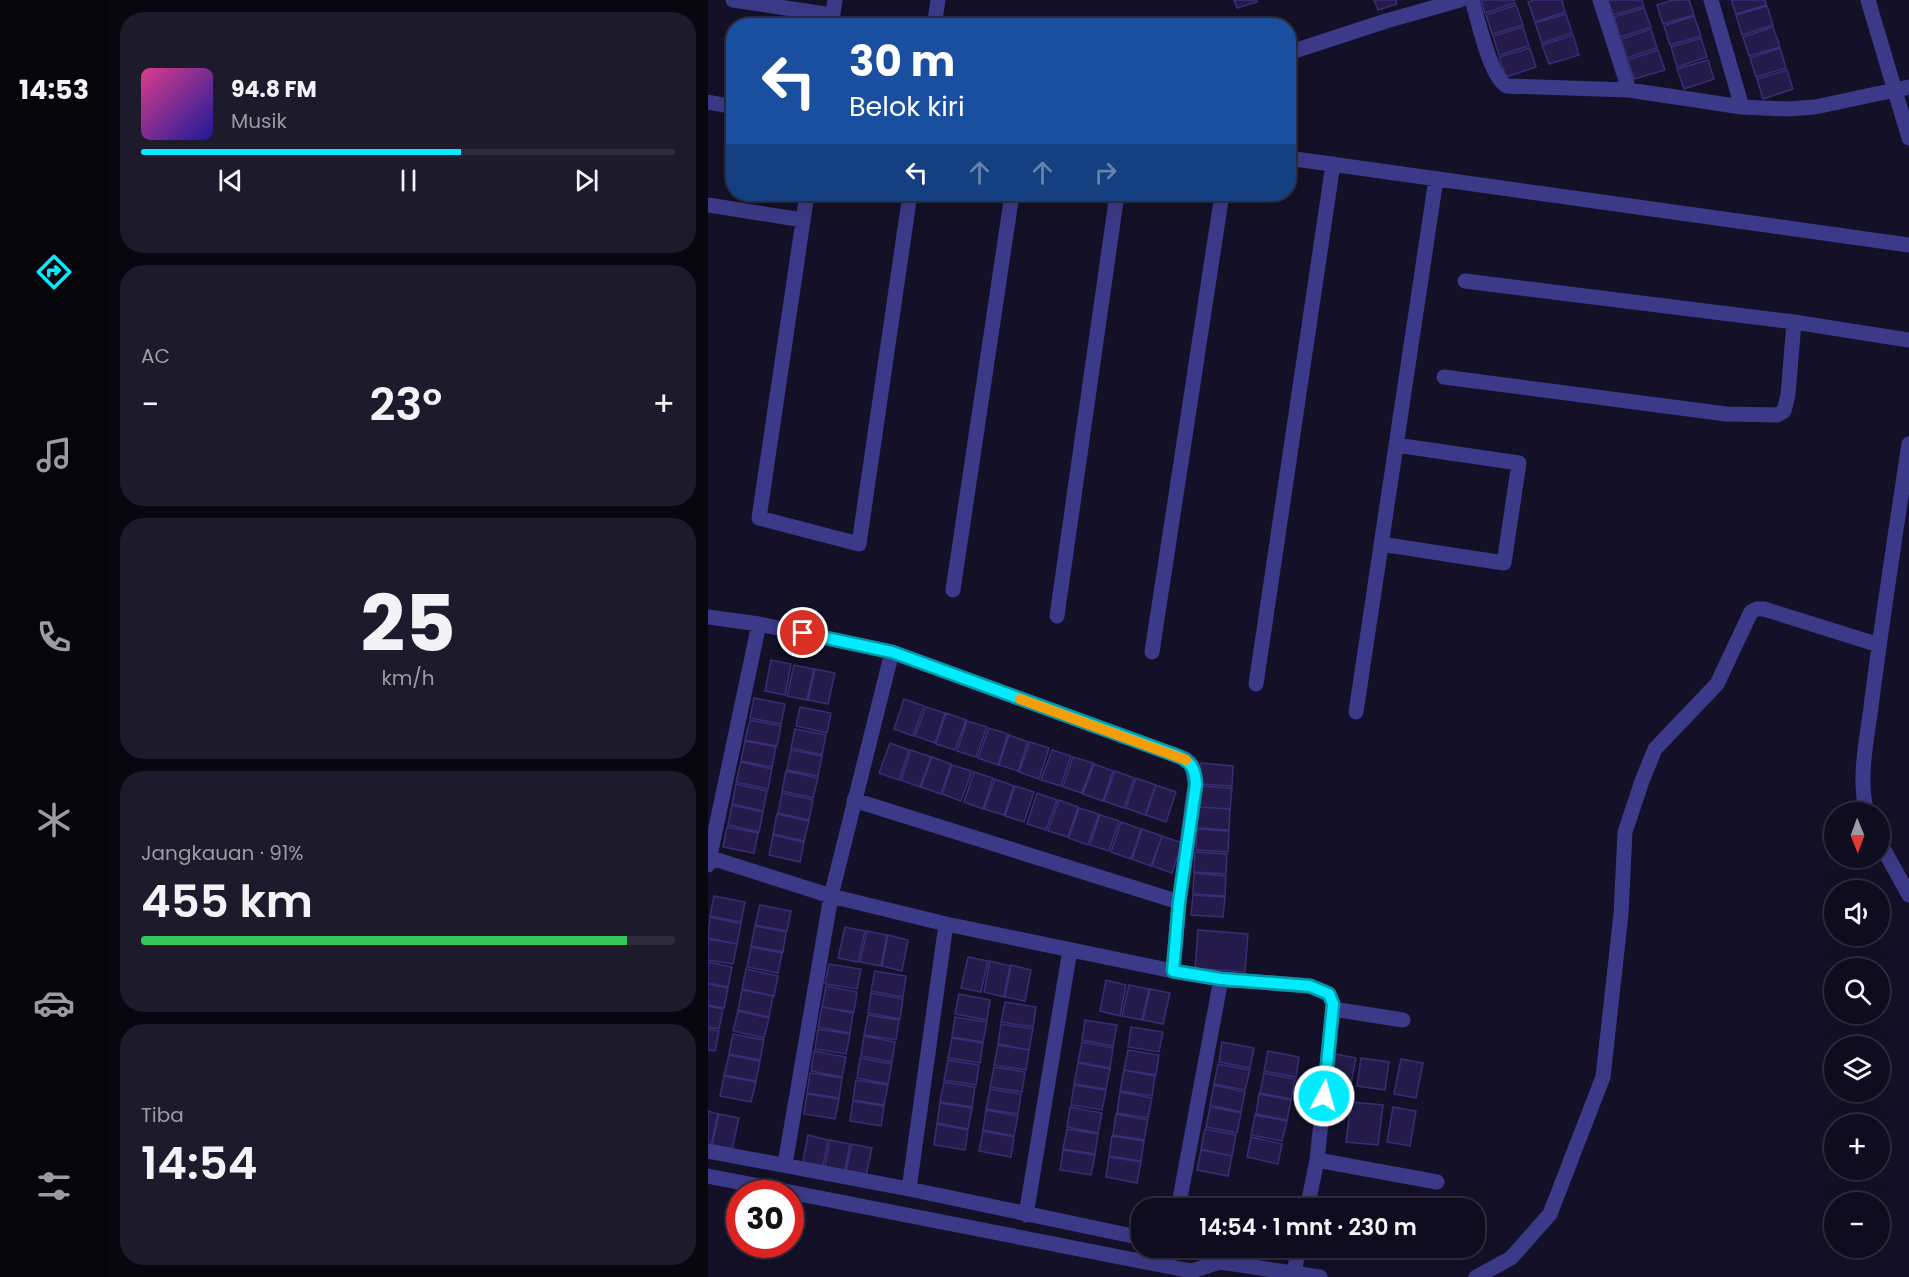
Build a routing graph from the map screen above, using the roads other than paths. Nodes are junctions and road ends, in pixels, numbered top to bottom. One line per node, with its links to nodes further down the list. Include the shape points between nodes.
1 (733, 0): 8 (street)
2 (938, 0): 9 (street)
3 (1460, 0): 10 (street)
4 (1472, 0): 12 (street, via 1493,66 1504,85)
5 (1600, 0): 12 (street)
6 (1711, 0): 15 (street)
7 (1868, 0): 11 (street)
8 (833, 14)
9 (935, 18)
10 (1296, 50)
11 (1902, 89): 15 (street, via 1815,107); 16 (street)
12 (1629, 90): 15 (street)
13 (708, 102): 14 (street)
14 (726, 105)
15 (1742, 107)
16 (1909, 138)
17 (1296, 159): 18 (street)
18 (1333, 164): 19 (street); 42 (street)
19 (1436, 179): 27 (street); 33 (street)
20 (806, 201): 26 (street)
21 (909, 201): 26 (street, via 859,544 759,518)
22 (1011, 201): 35 (street)
23 (1116, 201): 36 (street)
24 (1221, 201): 41 (street)
25 (708, 205): 26 (street)
26 (803, 219)
27 (1909, 246)
28 (1465, 281): 29 (street)
29 (1794, 322): 30 (street); 31 (street, via 1788,395 1784,411 1777,415 1726,414)
30 (1909, 340)
31 (1444, 377)
32 (1909, 444): 39 (street)
33 (1396, 445): 34 (street); 34 (street, via 1519,463 1504,563)
34 (1381, 544): 43 (street)
35 (953, 590)
36 (1057, 616)
37 (708, 617): 38 (street)
38 (759, 624): 40 (street); 46 (street)
39 (1879, 645): 45 (street, via 1863,776); 74 (street, via 1757,609 1751,612 1717,684 1655,748 1625,832 1621,914 1603,1077 1550,1214 1510,1258)
40 (892, 652): 44 (street); 50 (street, via 1186,759 1192,765 1196,784)
41 (1152, 652)
42 (1256, 684)
43 (1356, 712)
44 (854, 800): 49 (street); 50 (street)
45 (1864, 802)
46 (709, 860): 49 (street)
47 (1890, 861): 48 (street)
48 (1909, 895)
49 (831, 896): 51 (street); 59 (street)
50 (1179, 902): 53 (street)
51 (946, 924): 52 (street); 62 (street)
52 (1070, 950): 53 (street); 65 (street)
53 (1173, 971): 54 (street)
54 (1221, 979): 55 (street, via 1310,986 1329,994); 63 (street)
55 (1333, 1009): 56 (street); 58 (street)
56 (1403, 1020)
57 (708, 1151): 59 (street)
58 (1317, 1160): 61 (street); 64 (street)
59 (784, 1164): 62 (street)
60 (708, 1176): 72 (street)
61 (1437, 1182)
62 (909, 1189): 65 (street)
63 (1180, 1198)
64 (1309, 1198)
65 (1026, 1215): 66 (street)
66 (1131, 1236)
67 (1193, 1258): 72 (street)
68 (1212, 1258): 70 (street)
69 (1297, 1258): 71 (street)
70 (1220, 1262): 71 (street); 72 (street)
71 (1294, 1272): 73 (street)
72 (1192, 1274)
73 (1320, 1277)
74 (1476, 1277)

